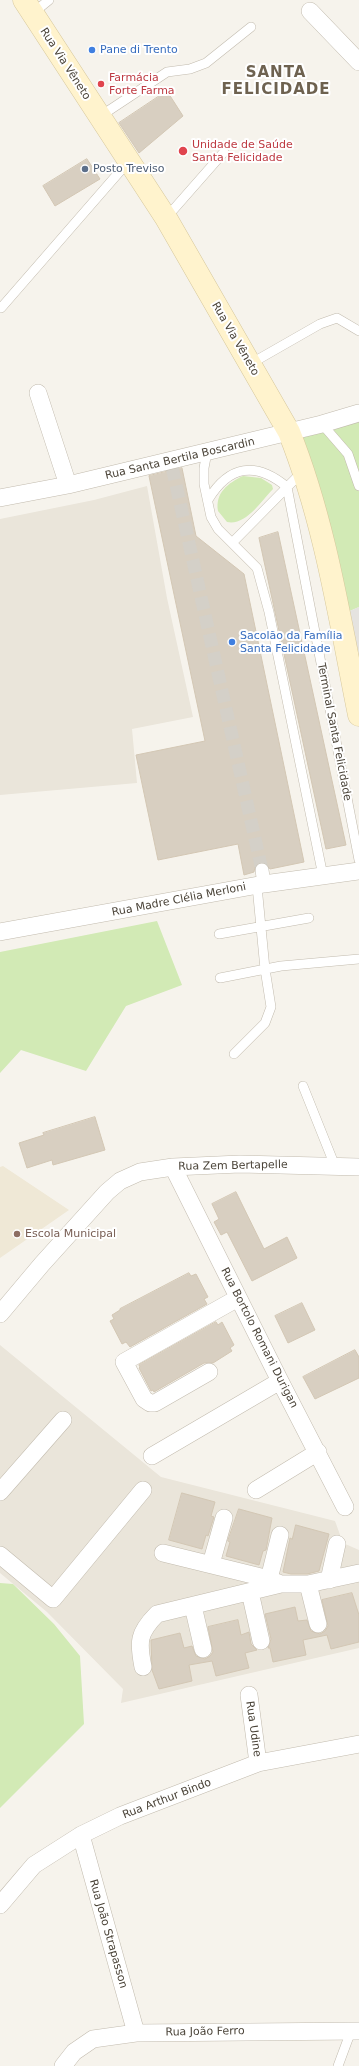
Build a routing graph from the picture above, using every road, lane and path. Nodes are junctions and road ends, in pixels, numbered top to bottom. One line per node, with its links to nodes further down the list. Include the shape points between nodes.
1 (35, 4): 5 (main road, Rua Via Vêneto)
2 (310, 11): 4 (street)
3 (250, 26): 5 (lane, via 206,63 190,69 166,72)
4 (359, 62)
5 (99, 117): 7 (main road, Rua Via Vêneto)
6 (224, 152): 8 (lane)
7 (128, 162): 8 (main road, Rua Via Vêneto); 9 (lane)
8 (166, 218): 11 (main road, Rua Via Vêneto)
9 (1, 308)
10 (359, 330): 11 (lane, via 337,318 320,324)
11 (250, 364): 15 (main road, Rua Via Vêneto)
12 (38, 393): 18 (street)
13 (359, 413): 14 (street, Rua Santa Bertila Boscardin)
14 (322, 424): 15 (street, Rua Santa Bertila Boscardin); 20 (lane, via 348,454)
15 (289, 432): 16 (street, Rua Santa Bertila Boscardin); 17 (main road, Rua Via Vêneto)
16 (207, 452): 18 (street, Rua Santa Bertila Boscardin, via 172,464); 22 (lane, via 204,484)
17 (304, 470): 19 (lane); 24 (main road, Rua Via Vêneto)
18 (68, 485): 21 (street, Rua Santa Bertila Boscardin)
19 (287, 486): 22 (lane, via 261,470 247,470 234,473 222,481); 23 (lane); 25 (lane, Terminal Santa Felicidade)
20 (359, 486)
21 (0, 498)
22 (208, 500): 23 (lane, via 215,524)
23 (232, 543): 27 (lane, via 257,568 269,612)
24 (359, 715)
25 (359, 860)
26 (359, 871): 27 (street, Rua Madre Clélia Merloni)
27 (323, 876): 28 (street, Rua Madre Clélia Merloni)
28 (261, 880): 30 (lane); 31 (street, Rua Madre Clélia Merloni)
29 (310, 918): 30 (lane)
30 (261, 926): 32 (lane); 34 (lane)
31 (0, 932)
32 (219, 934)
33 (359, 959): 34 (lane)
34 (265, 969): 35 (lane); 36 (lane, via 271,1007 265,1023)
35 (220, 978)
36 (234, 1054)
37 (303, 1086): 38 (lane)
38 (336, 1166): 39 (street, Rua Zem Bertapelle, via 240,1164); 40 (street, Rua Zem Bertapelle)
39 (173, 1167): 41 (street, Rua Bortolo Romani Durigan); 42 (street, Rua Zem Bertapelle, via 140,1172 120,1180 58,1246)
40 (359, 1167)
41 (238, 1298): 43 (street, via 124,1362 144,1399 150,1403 155,1403); 44 (street, Rua Bortolo Romani Durigan)
42 (0, 1314)
43 (209, 1372)
44 (280, 1381): 46 (street, Rua Bortolo Romani Durigan); 47 (street)
45 (63, 1420): 50 (street)
46 (318, 1452): 49 (street); 51 (street, Rua Bortolo Romani Durigan)
47 (152, 1456)
48 (143, 1490): 56 (street, via 53,1599)
49 (256, 1490)
50 (0, 1492)
51 (346, 1507)
52 (224, 1518): 57 (street)
53 (280, 1535): 60 (street)
54 (337, 1544): 59 (street)
55 (163, 1553): 57 (street)
56 (0, 1555)
57 (211, 1564): 60 (street)
58 (359, 1573): 59 (street)
59 (329, 1580): 61 (street)
60 (275, 1582): 61 (street); 62 (street)
61 (308, 1584): 64 (street)
62 (250, 1592): 63 (street); 65 (street)
63 (193, 1606): 66 (street); 67 (street, via 157,1614 145,1626 139,1646)
64 (318, 1624)
65 (260, 1641)
66 (203, 1649)
67 (143, 1667)
68 (249, 1695): 70 (street, Rua Udine)
69 (359, 1744): 70 (street, Rua Arthur Bindo)
70 (258, 1763): 71 (street, Rua Arthur Bindo, via 120,1816)
71 (81, 1835): 72 (street, Rua Arthur Bindo, via 34,1865); 74 (street, Rua João Strapasson)
72 (0, 1904)
73 (355, 2031): 74 (street, Rua João Ferro); 76 (lane)
74 (136, 2033): 75 (street, Rua João Ferro, via 93,2039 74,2052)
75 (63, 2066)
76 (338, 2066)

